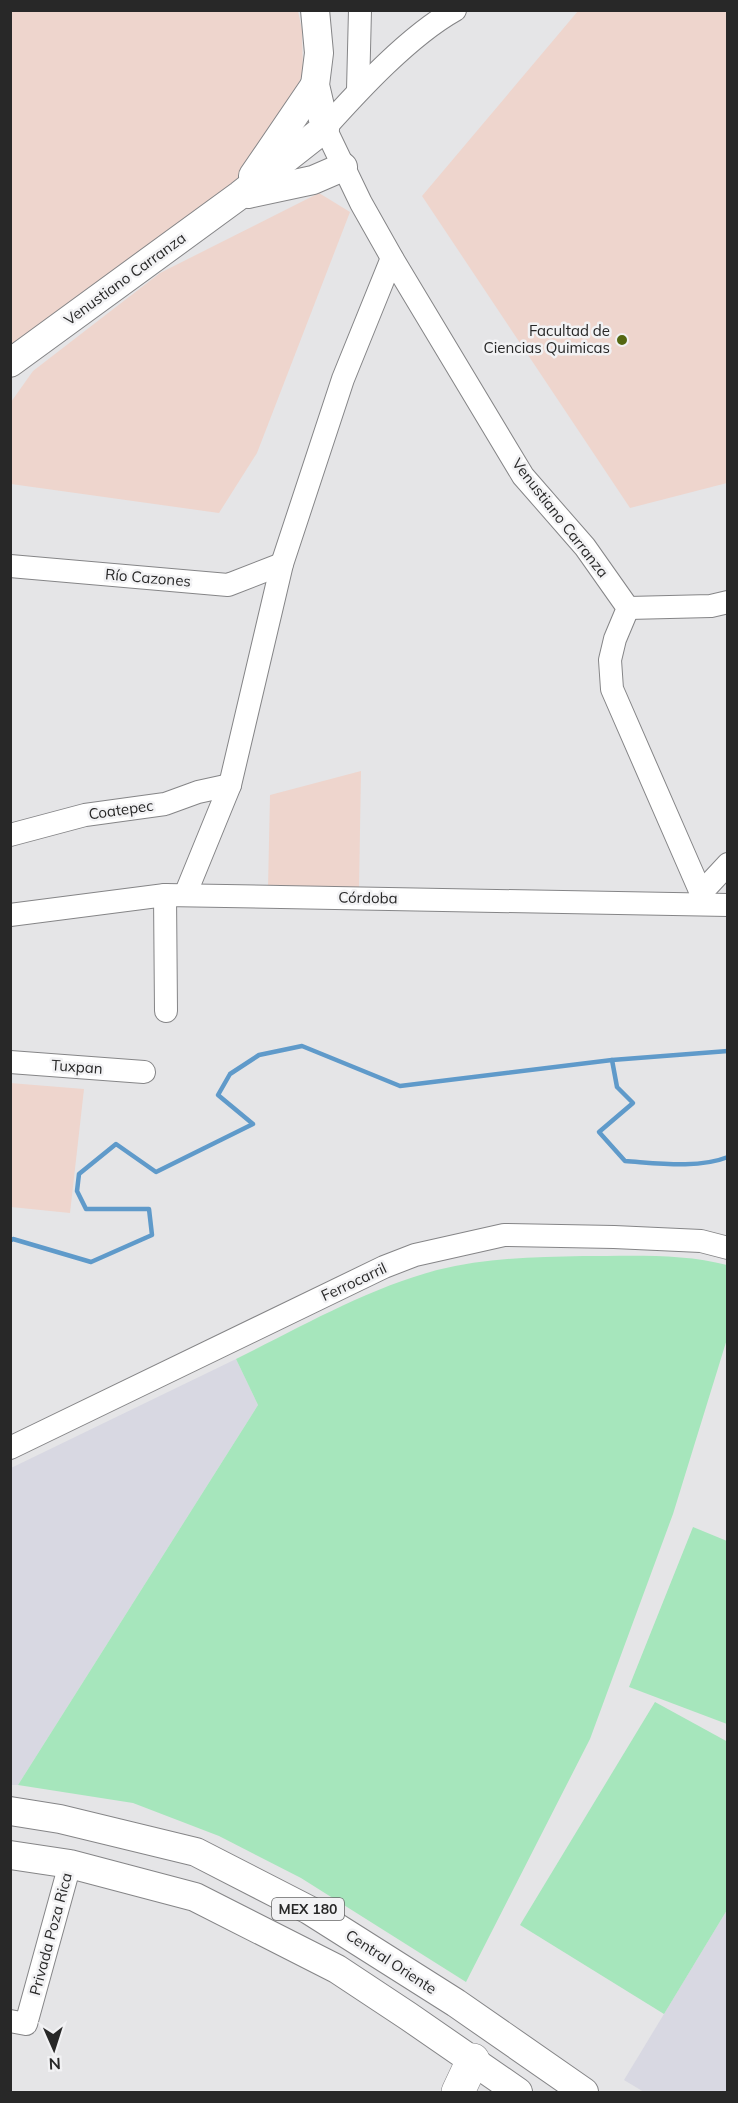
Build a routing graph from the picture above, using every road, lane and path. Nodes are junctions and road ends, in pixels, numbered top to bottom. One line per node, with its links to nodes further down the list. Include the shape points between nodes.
1 (315, 10): 4 (main road, Venustiano Carranza, via 319,53)
2 (360, 10): 5 (street)
3 (454, 10): 5 (street)
4 (315, 85): 6 (main road, Venustiano Carranza); 8 (main road, Venustiano Carranza)
5 (358, 90): 6 (street)
6 (325, 128): 7 (street, Venustiano Carranza); 8 (main road, Venustiano Carranza)
7 (343, 167): 8 (main road, via 313,180); 9 (street, Venustiano Carranza)
8 (240, 195): 10 (main road, Venustiano Carranza)
9 (392, 258): 11 (street, via 343,379); 14 (street, Venustiano Carranza, via 523,476 585,547)
10 (10, 363)
11 (282, 564): 12 (street, Río Cazones, via 228,585); 15 (street)
12 (10, 566)
13 (728, 602): 14 (street)
14 (628, 608): 19 (street, via 610,660 612,689)
15 (230, 785): 16 (street, Coatepec, via 165,804 85,815); 18 (street)
16 (10, 835)
17 (728, 864): 19 (street)
18 (175, 895): 19 (street, Córdoba); 21 (street, Córdoba); 22 (street)
19 (700, 899): 20 (street, Córdoba)
20 (728, 905)
21 (10, 915)
22 (166, 1011)
23 (10, 1062): 24 (street, Tuxpan)
24 (144, 1072)
25 (728, 1248): 26 (street, Ferrocarril, via 701,1241 504,1235 415,1255)
26 (10, 1448)
27 (10, 1810): 32 (main road, Central Oriente / MEX 180, via 196,1852 309,1910 456,2003)
28 (10, 1855): 29 (main road, MEX 180)
29 (70, 1864): 30 (street, Privada Poza Rica, via 26,2024); 31 (main road, MEX 180, via 195,1897 337,1969)
30 (10, 2021)
31 (473, 2060): 33 (highway); 34 (main road, MEX 180)
32 (572, 2090)
33 (458, 2092)
34 (519, 2092)

